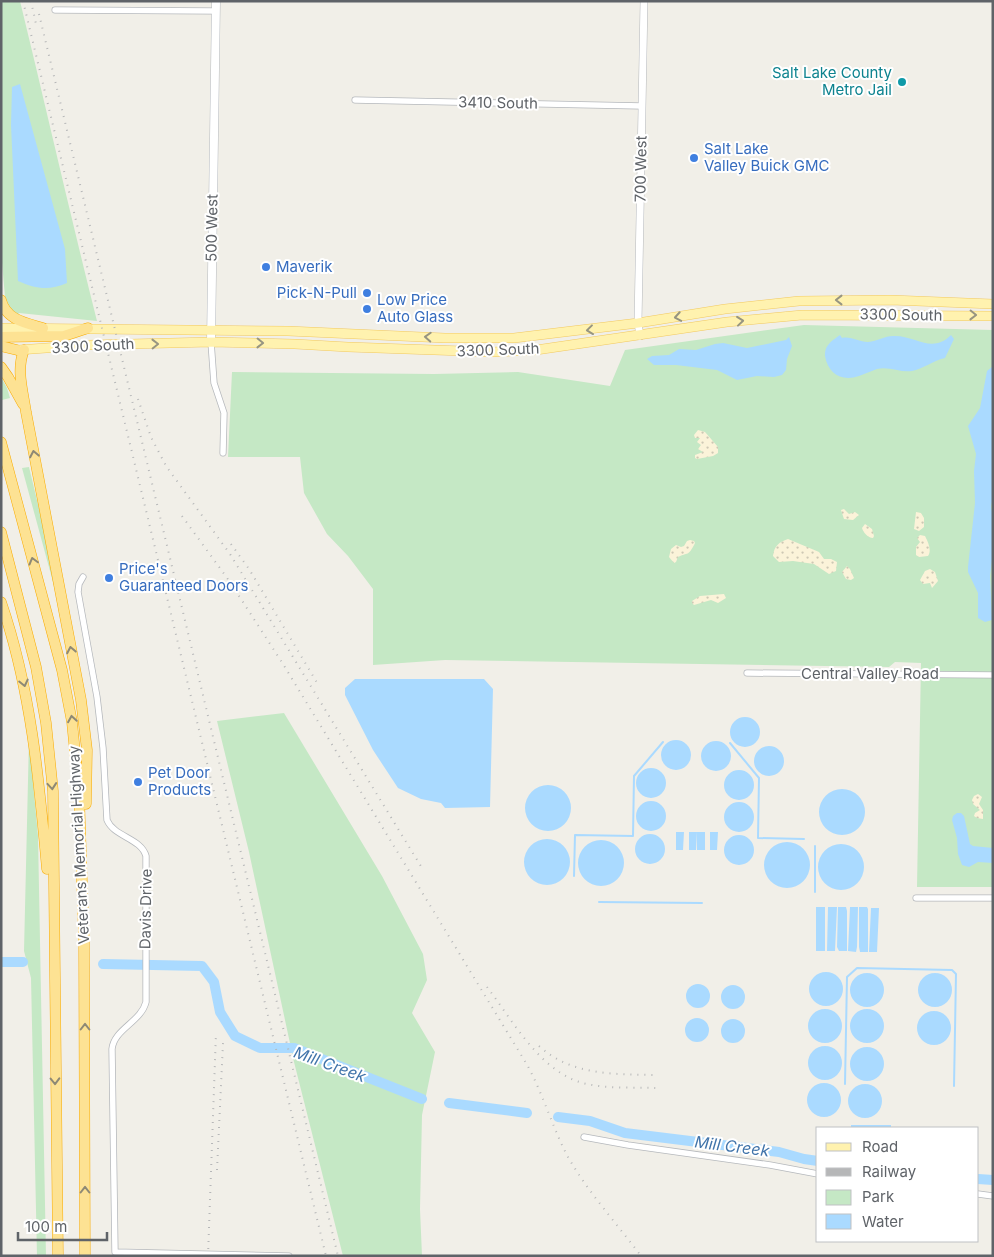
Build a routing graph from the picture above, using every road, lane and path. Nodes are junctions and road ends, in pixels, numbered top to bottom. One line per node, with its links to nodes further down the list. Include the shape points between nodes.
1 (216, 1): 4 (main road, 500 West)
2 (644, 1): 6 (street, 700 West)
3 (55, 10): 4 (street)
4 (216, 11): 14 (main road, 500 West)
5 (355, 100): 6 (street, 3410 South)
6 (642, 106): 10 (street, 700 West)
7 (1, 300): 12 (highway, via 16,320)
8 (993, 304): 10 (main road, 3300 South, one-way to 10, via 817,300 725,309)
9 (993, 316): 15 (main road, 3300 South, one-way to 9, via 727,322 802,315)
10 (638, 323): 14 (main road, 3300 South, one-way to 14, via 535,337 492,338); 15 (street, 700 West)
11 (1, 328): 12 (main road, 3300 South)
12 (43, 328): 13 (main road, 3300 South)
13 (88, 328): 14 (main road, 3300 South); 16 (highway, via 64,336)
14 (210, 330): 17 (main road, 500 West)
15 (640, 336): 17 (main road, 3300 South, one-way to 15, via 492,352 536,350)
16 (1, 337)
17 (211, 342): 20 (main road, 3300 South, one-way to 17); 24 (street, 500 West, via 214,383 224,413)
18 (1, 346): 20 (highway)
19 (1, 350): 20 (main road, 3300 South)
20 (21, 350): 22 (highway, via 20,373)
21 (1, 367): 22 (highway)
22 (26, 412): 32 (highway, one-way to 22, via 86,750 81,700)
23 (1, 442): 32 (highway, Veterans Memorial Highway, one-way to 23, via 79,793 72,722 62,670)
24 (224, 453)
25 (1, 532): 33 (highway, Veterans Memorial Highway, one-way to 33, via 36,667 46,723 52,791)
26 (83, 577): 40 (street, Davis Drive, via 78,592 97,697 107,820 114,830 142,847 146,856 146,1002 139,1016 112,1044 115,1252)
27 (1, 602): 33 (highway, one-way to 33, via 14,638 28,700 41,802)
28 (747, 673): 29 (street, Central Valley Road)
29 (993, 675)
30 (916, 898): 31 (street)
31 (993, 898)
32 (84, 942): 39 (highway, Veterans Memorial Highway, one-way to 32)
33 (53, 944): 38 (highway, Veterans Memorial Highway, one-way to 38)
34 (584, 1137): 35 (street)
35 (816, 1174)
36 (979, 1194): 37 (street)
37 (993, 1196)
38 (58, 1256)
39 (85, 1256)
40 (289, 1256)

